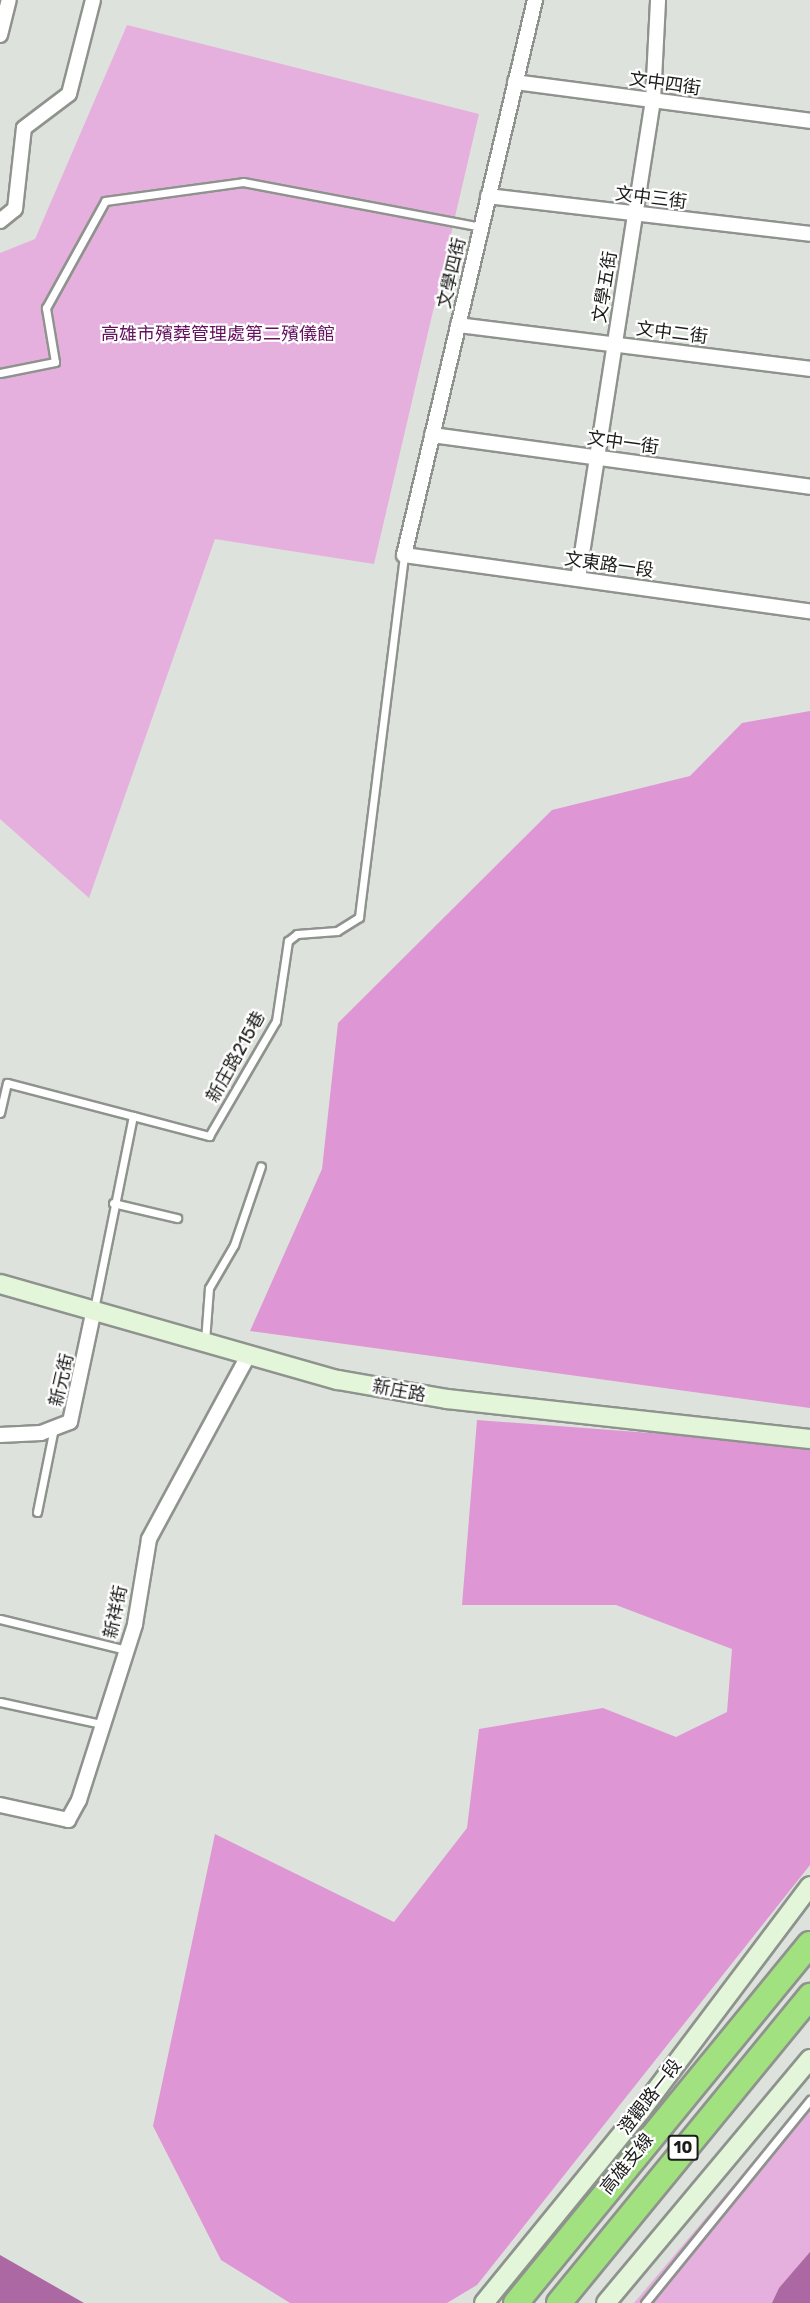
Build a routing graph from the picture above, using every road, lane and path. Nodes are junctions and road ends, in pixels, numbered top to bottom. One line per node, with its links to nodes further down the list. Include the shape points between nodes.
1 (9, 0): 5 (street)
2 (93, 0): 11 (street, via 69,94 24,128 15,209)
3 (535, 0): 6 (street, 文學四街)
4 (658, 0): 7 (street, 文學五街)
5 (0, 35)
6 (515, 82): 7 (street, 文中四街); 9 (street, 文學四街)
7 (653, 100): 8 (street, 文中四街); 10 (street, 文學五街)
8 (810, 121)
9 (488, 196): 10 (street, 文中三街); 12 (street, 文學四街)
10 (635, 214): 13 (street, 文中三街); 15 (street, 文學五街)
11 (0, 221)
12 (481, 227): 14 (street, 文學四街); 17 (lane, via 243,182 105,201 46,308 55,362)
13 (810, 234)
14 (458, 325): 15 (street, 文中二街); 18 (street, 文學四街)
15 (614, 344): 16 (street, 文中二街); 19 (street, 文學五街)
16 (810, 369)
17 (0, 373)
18 (432, 435): 19 (street, 文中一街); 21 (street, 文學四街)
19 (597, 458): 20 (street, 文中一街); 22 (street, 文學五街)
20 (810, 487)
21 (404, 555): 22 (street, 文東路一段); 25 (lane, 新庄路215巷, via 359,917 337,931 297,934 288,941 276,1021 209,1136)
22 (578, 579): 23 (street, 文東路一段)
23 (810, 611)
24 (0, 1113): 25 (lane, via 7,1083)
25 (134, 1116): 27 (lane)
26 (261, 1166): 31 (lane, via 234,1245 209,1288)
27 (113, 1203): 28 (lane); 30 (lane)
28 (177, 1218)
29 (0, 1284): 30 (street, 新庄路)
30 (94, 1309): 31 (street, 新庄路); 33 (street, 新元街, via 70,1422)
31 (204, 1347): 32 (street, 新庄路)
32 (248, 1358): 35 (street, 新庄路, via 447,1399); 38 (street, 新祥街, via 149,1539)
33 (54, 1428): 34 (street, 新元街); 36 (lane)
34 (0, 1435)
35 (810, 1439)
36 (37, 1512)
37 (0, 1619): 38 (lane)
38 (126, 1650): 40 (street, 新祥街)
39 (0, 1702): 40 (lane)
40 (101, 1724): 41 (street, 新祥街, via 68,1820)
41 (0, 1805)
42 (810, 1886): 49 (street, 澄觀路一段, via 642,2109)
43 (810, 1927): 46 (highway)
44 (810, 1944): 46 (highway, 高雄支線 / 10)
45 (810, 1996): 51 (highway, 高雄支線 / 10)
46 (768, 1998): 50 (highway, 高雄支線 / 10)
47 (810, 2059): 52 (street)
48 (810, 2100): 53 (lane)
49 (484, 2303)
50 (516, 2303)
51 (559, 2303)
52 (606, 2303)
53 (645, 2303)

